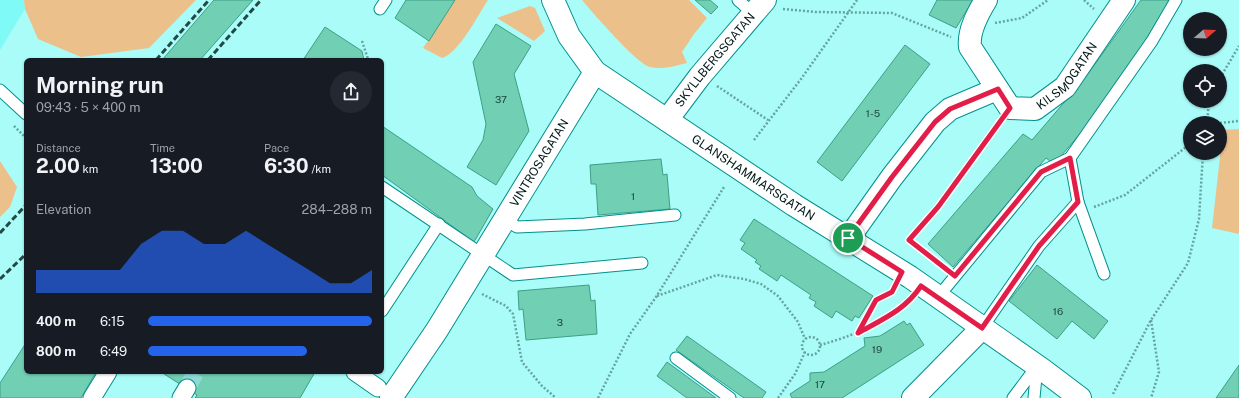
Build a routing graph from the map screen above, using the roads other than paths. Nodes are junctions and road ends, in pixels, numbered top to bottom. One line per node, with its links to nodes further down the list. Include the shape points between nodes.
1 (553, 0): 6 (street, GLANSHAMMARSGATAN, via 569,36)
2 (986, 0): 7 (street, via 978,13 972,37)
3 (1124, 0): 7 (street, KILSMOGATAN, via 1065,88 1035,109 1010,108)
4 (1176, 0): 11 (lane, via 1152,41)
5 (755, 4): 10 (street, SKYLLBERGSGATAN)
6 (595, 72): 10 (street, GLANSHAMMARSGATAN); 15 (street, VINTROSAGATAN)
7 (998, 89): 17 (street, via 950,109 935,122)
8 (0, 90): 9 (lane)
9 (24, 112)
10 (667, 120): 17 (street, GLANSHAMMARSGATAN)
11 (1070, 158): 13 (lane); 21 (lane, via 1041,172 955,276)
12 (384, 188): 16 (lane)
13 (1080, 206): 20 (lane); 23 (lane, via 1039,246)
14 (675, 215): 15 (lane, via 584,224 517,227)
15 (504, 219): 18 (street, VINTROSAGATAN)
16 (439, 224): 18 (lane); 22 (lane)
17 (848, 238): 21 (street, GLANSHAMMARSGATAN)
18 (484, 254): 19 (lane, via 512,275); 28 (street, VINTROSAGATAN, via 437,330)
19 (642, 263)
20 (1104, 274)
21 (929, 291): 23 (street, GLANSHAMMARSGATAN)
22 (384, 308)
23 (982, 328): 25 (street, GLANSHAMMARSGATAN); 31 (street)
24 (676, 358): 30 (lane)
25 (1037, 366): 32 (lane); 33 (lane); 34 (street, GLANSHAMMARSGATAN)
26 (107, 374): 29 (street)
27 (358, 374): 28 (street)
28 (384, 393)
29 (92, 398)
30 (730, 398)
31 (913, 398)
32 (1013, 398)
33 (1034, 398)
34 (1080, 398)

